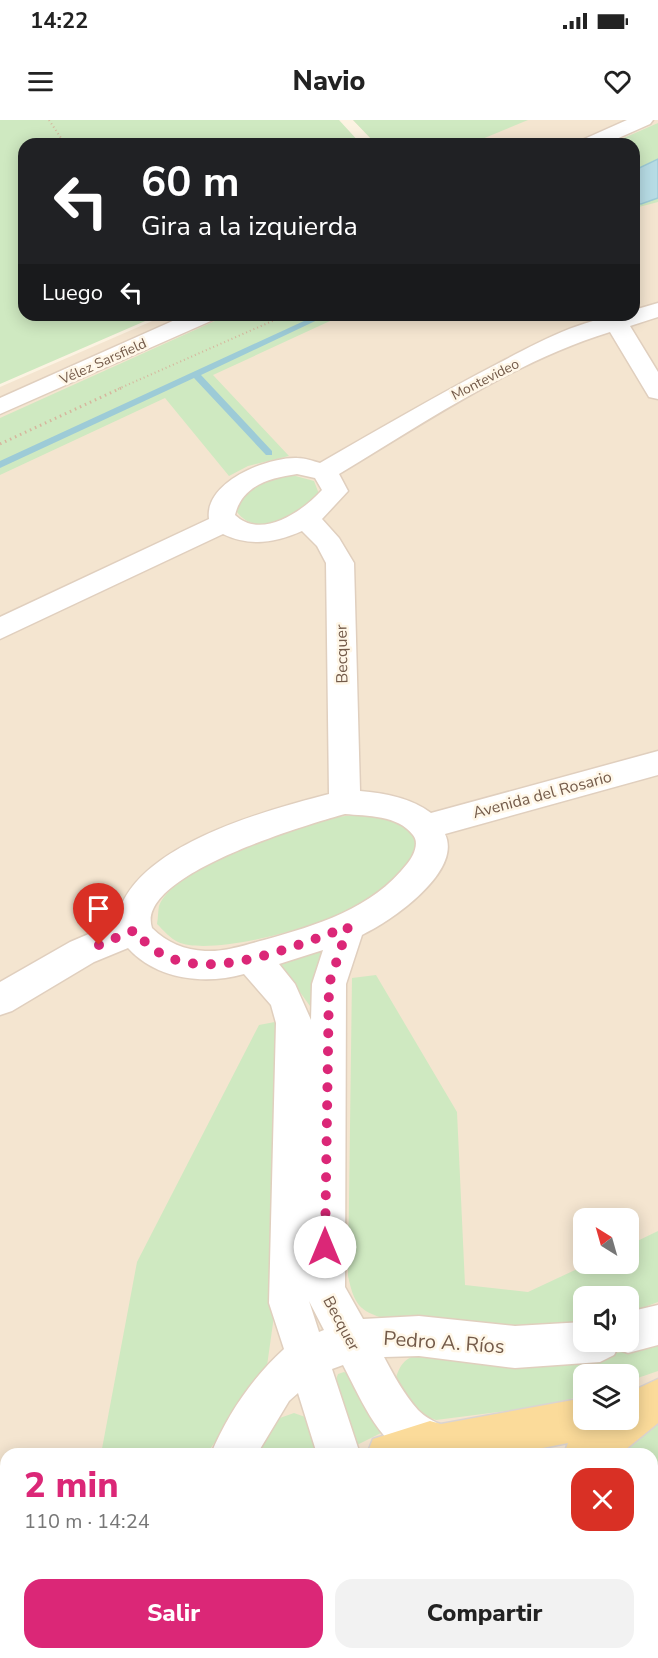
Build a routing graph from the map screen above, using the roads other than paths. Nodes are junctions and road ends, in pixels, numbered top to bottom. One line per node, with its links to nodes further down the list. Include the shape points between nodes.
1 (643, 120): 2 (street)
2 (602, 138)
3 (658, 310): 4 (street, Montevideo)
4 (640, 315)
5 (192, 321): 9 (street, Vélez Sarsfield)
6 (620, 321): 7 (street, Montevideo)
7 (616, 322): 8 (street); 10 (street, Montevideo, via 561,340 441,402)
8 (658, 392)
9 (0, 407)
10 (324, 472): 11 (street, via 335,492); 12 (street, via 297,466 256,475 227,496 221,517)
11 (306, 520): 12 (street, via 280,531 261,533 240,531); 15 (street, Becquer, via 328,540 340,563)
12 (225, 522): 13 (street)
13 (0, 629)
14 (658, 763): 16 (street, Avenida del Rosario)
15 (345, 802): 16 (street, via 386,805 412,815); 18 (street, via 300,813 250,832 170,872 145,894 135,914)
16 (427, 827): 17 (street, via 432,848 421,874 399,896)
17 (348, 927): 19 (street); 23 (street, Becquer, via 329,984 325,1291)
18 (135, 930): 19 (street, via 144,944 180,963 208,966); 20 (street, via 82,952)
19 (250, 958): 25 (street, via 289,1002 294,1023 289,1303)
20 (0, 1000)
21 (658, 1325): 22 (street)
22 (639, 1330)
23 (351, 1341): 24 (street, Pedro A. Ríos, via 419,1336 515,1347); 25 (street, Pedro A. Ríos); 28 (street, Becquer, via 386,1403 405,1427)
24 (573, 1343)
25 (306, 1357): 29 (street, Pedro A. Ríos, via 274,1386); 30 (street)
26 (643, 1407): 31 (main road)
27 (573, 1421): 28 (main road)
28 (445, 1447)
29 (236, 1448)
30 (337, 1448)
31 (592, 1448)

